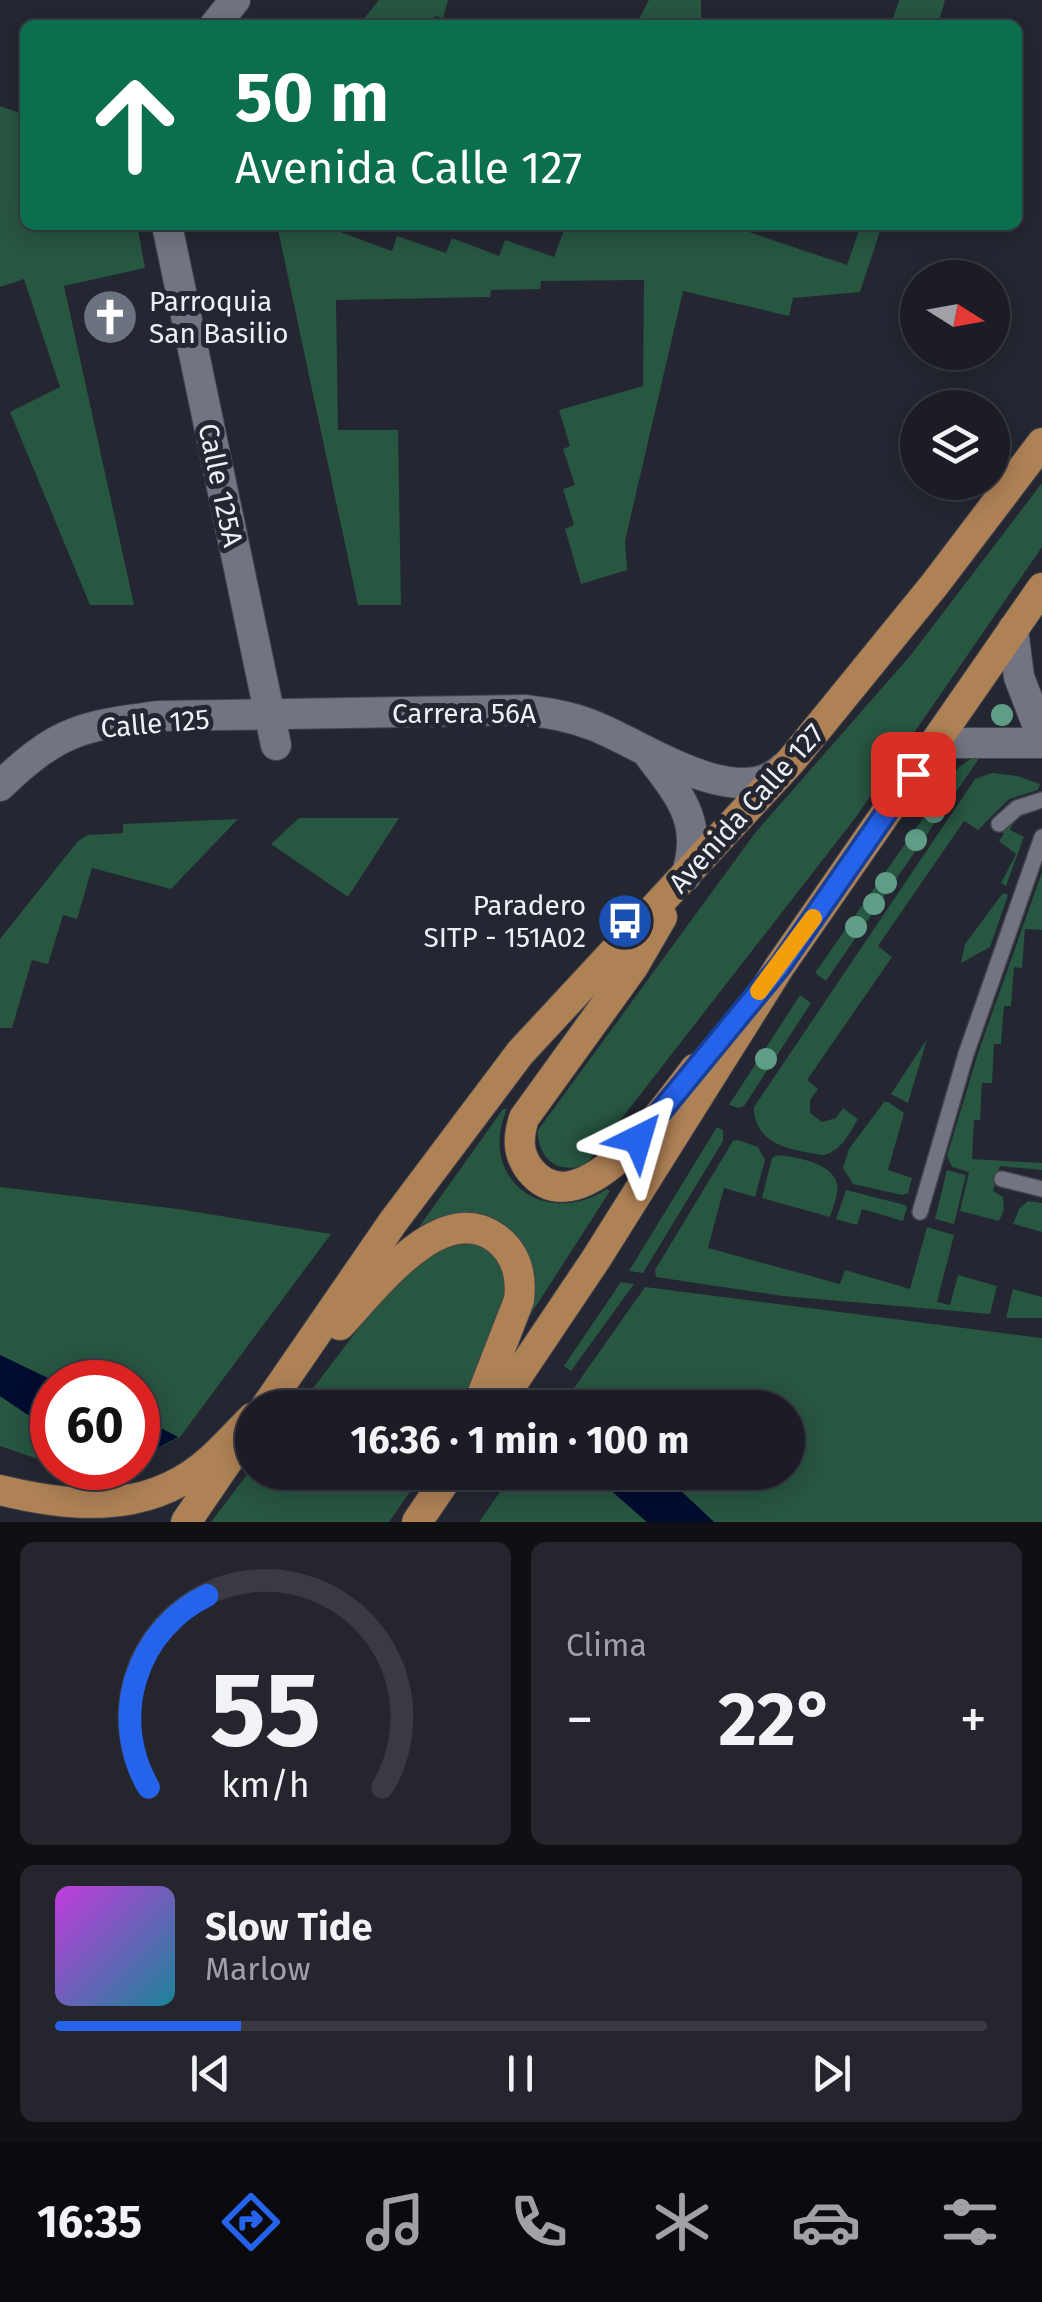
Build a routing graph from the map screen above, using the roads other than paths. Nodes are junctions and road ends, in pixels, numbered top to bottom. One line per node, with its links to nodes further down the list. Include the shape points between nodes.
1 (235, 0): 2 (street)
2 (219, 20)
3 (168, 230): 7 (street, Calle 125A)
4 (1042, 442): 12 (main road, Avenida Calle 127)
5 (1042, 588): 6 (main road)
6 (1013, 629): 8 (street, via 1019,677); 9 (main road)
7 (269, 715): 10 (street, Calle 125A); 11 (street, Carrera 56A, via 524,710 593,725); 13 (street, Calle 125, via 102,724 43,747)
8 (1042, 740): 9 (street)
9 (935, 742): 18 (main road)
10 (276, 745)
11 (649, 755): 12 (street, Carrera 56A, via 740,784 776,776); 17 (street, Carrera 56A, via 690,817 694,837)
12 (790, 761): 17 (main road, Avenida Calle 127)
13 (0, 786)
14 (1042, 800): 15 (lane, via 1016,808)
15 (998, 824)
16 (1042, 837): 21 (lane, via 966,1054)
17 (686, 876): 18 (main road, via 633,966 524,1118 520,1148 537,1177 560,1187 580,1185 616,1160); 22 (main road, Avenida Calle 127, via 601,962 475,1110)
18 (780, 966): 25 (main road)
19 (1002, 1180): 20 (lane)
20 (1042, 1188)
21 (920, 1212)
22 (276, 1390)
23 (281, 1390): 24 (main road, via 407,1257 440,1232 462,1227 506,1246 521,1284)
24 (484, 1390)
25 (508, 1390)
26 (235, 1436): 29 (main road, via 203,1467 138,1499 64,1502)
27 (235, 1449): 31 (main road, Avenida Calle 127)
28 (438, 1490): 32 (main road)
29 (0, 1491): 30 (main road)
30 (82, 1522)
31 (186, 1522)
32 (416, 1522)

